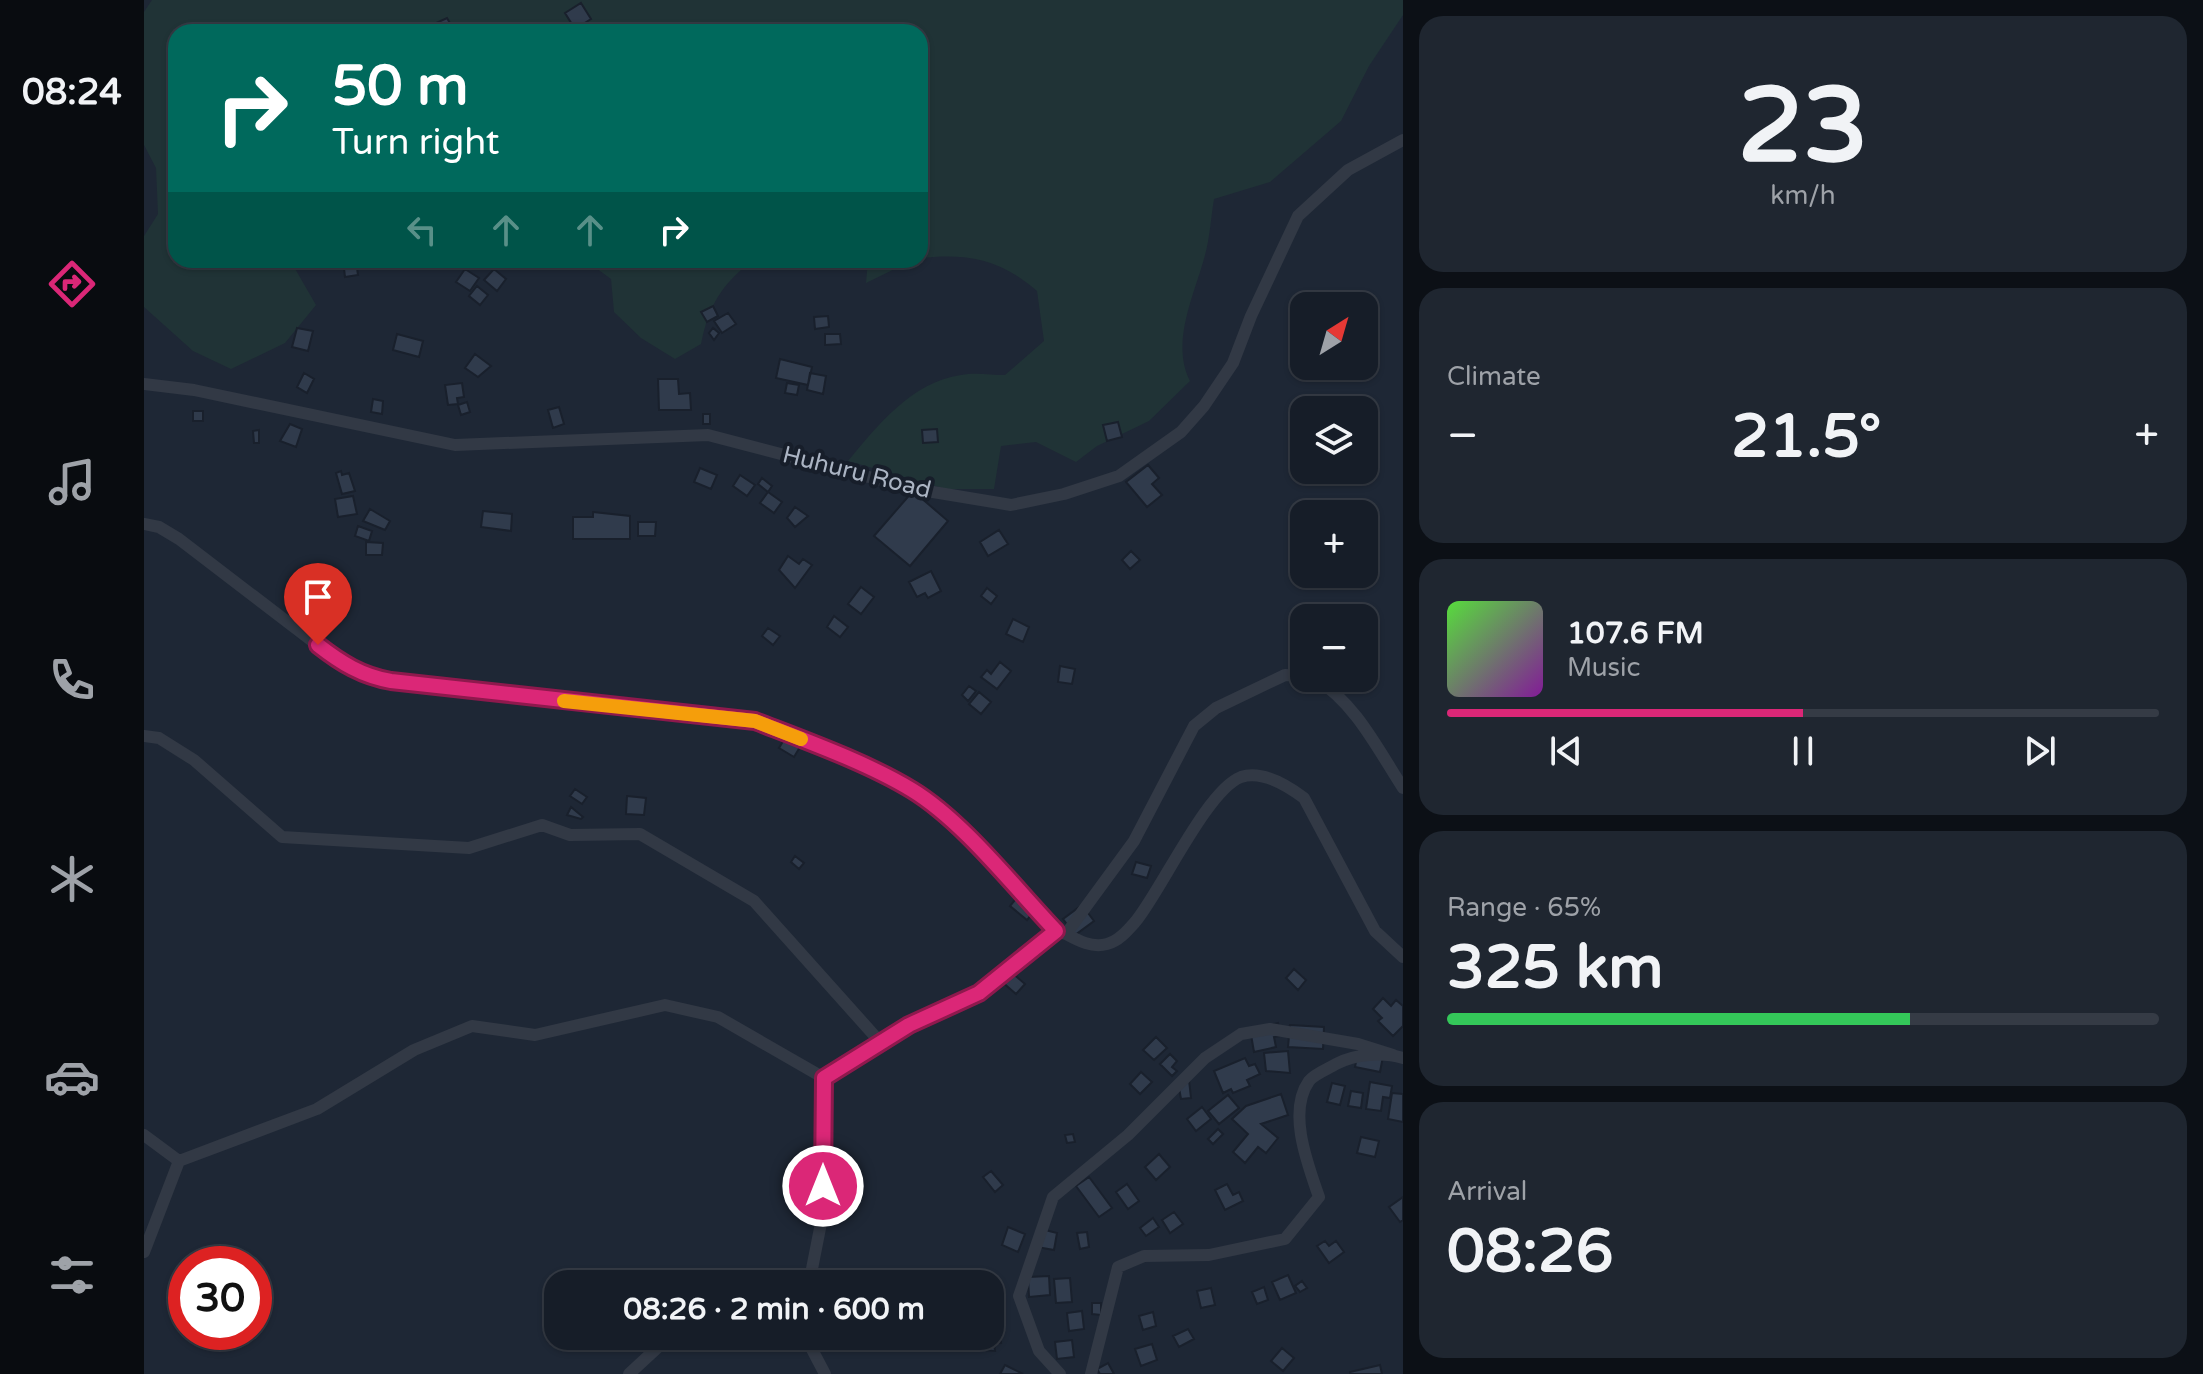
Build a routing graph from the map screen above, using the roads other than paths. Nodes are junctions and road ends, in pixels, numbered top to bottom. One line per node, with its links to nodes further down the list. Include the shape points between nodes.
1 (1403, 140): 2 (street, Huhuru Road, via 1348,170 1298,216 1233,363 1181,432 1119,476 1011,505 901,486 708,435 455,445)
2 (144, 384)
3 (144, 524): 8 (street, via 179,539 341,663 373,678 755,721 801,739 911,789)
4 (1290, 675): 8 (street, via 1216,708 1194,726 1134,841)
5 (1336, 692): 7 (street)
6 (144, 736): 10 (street, via 159,738 194,760 282,837 469,848 542,825 570,835 640,834 754,901)
7 (1403, 788)
8 (1061, 932): 9 (street, via 1088,945 1108,944 1125,934 1222,790 1243,776 1267,778 1304,798 1375,931); 10 (street, via 979,993)
9 (1403, 957)
10 (881, 1043): 12 (street)
11 (1398, 1057): 21 (street, via 1358,1044 1270,1029 1241,1034 1205,1058 1128,1135 1053,1197 1019,1296 1039,1351); 22 (street, via 1349,1057 1310,1079 1300,1104 1305,1154 1319,1197 1285,1239 1209,1255 1144,1256 1118,1267)
12 (824, 1078): 14 (street, via 718,1017 665,1005 535,1035 472,1026 414,1050 317,1109); 16 (street, via 823,1213)
13 (144, 1135): 14 (street)
14 (179, 1161): 15 (street)
15 (144, 1252)
16 (812, 1270)
17 (655, 1350): 19 (street)
18 (812, 1350): 20 (street)
19 (629, 1374)
20 (825, 1374)
21 (1060, 1374)
22 (1091, 1374)

